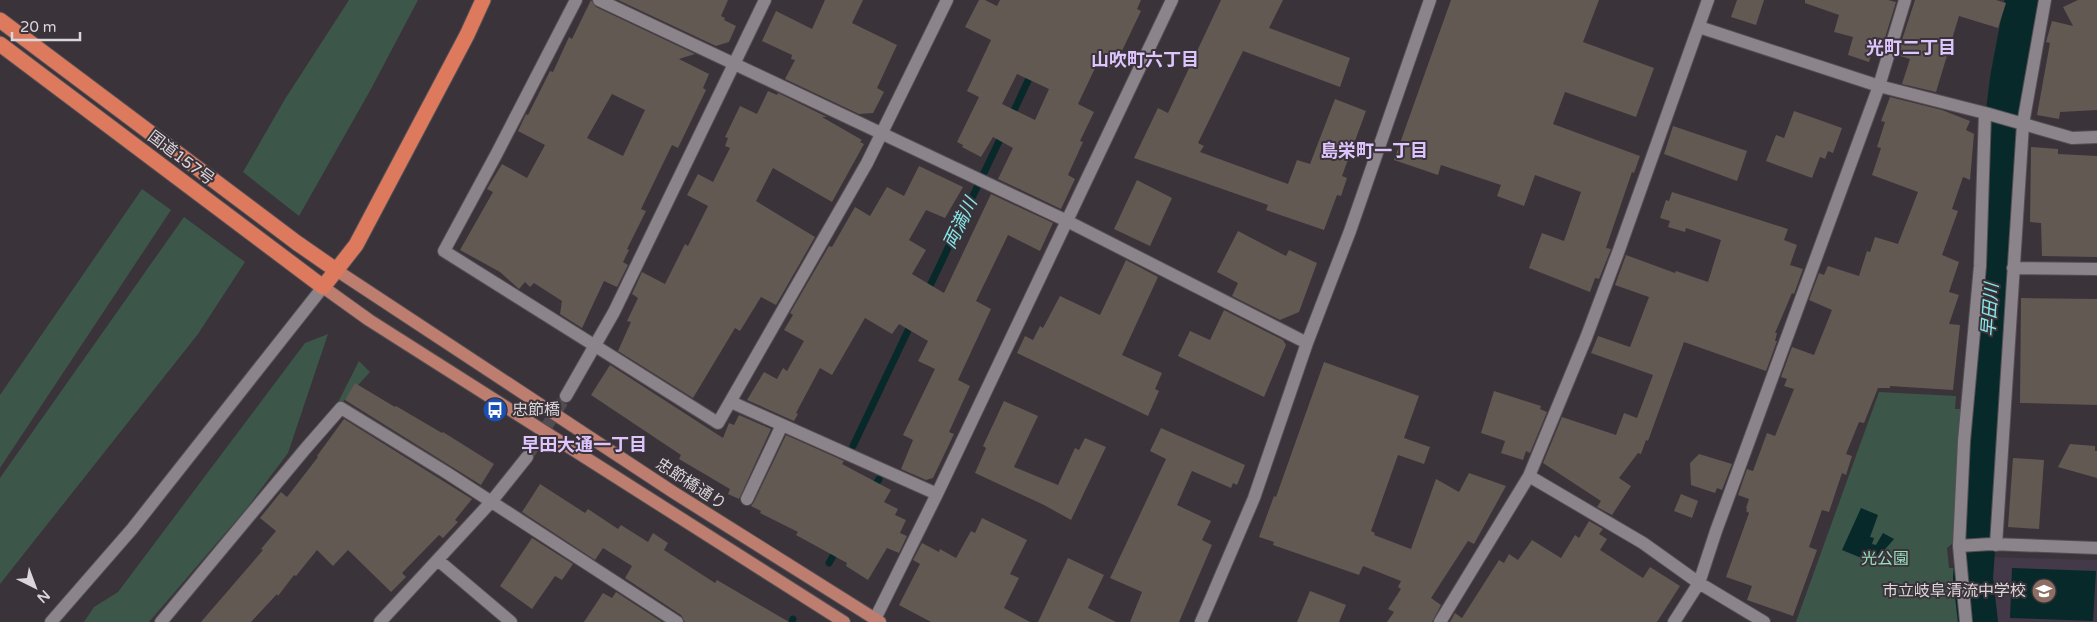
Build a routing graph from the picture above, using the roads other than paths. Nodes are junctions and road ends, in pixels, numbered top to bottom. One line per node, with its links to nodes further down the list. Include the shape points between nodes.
1 (483, 0): 24 (highway, via 356,245)
2 (576, 0): 27 (street, via 444,252)
3 (599, 0): 14 (street)
4 (765, 0): 14 (street)
5 (947, 0): 18 (street)
6 (1172, 0): 20 (street)
7 (1430, 0): 26 (street, via 1350,231)
8 (1708, 0): 12 (street)
9 (1905, 0): 15 (street)
10 (2045, 0): 17 (street)
11 (0, 20): 24 (highway, 国道157号)
12 (1699, 27): 15 (street); 32 (street, via 1586,338)
13 (0, 44): 21 (highway, 国道157号)
14 (735, 64): 18 (street); 27 (street)
15 (1879, 86): 16 (street); 40 (street)
16 (1989, 114): 17 (street); 37 (street, via 1980,266 1964,441)
17 (2021, 124): 19 (street, via 2072,138); 22 (street)
18 (883, 135): 20 (street); 29 (street)
19 (2097, 137)
20 (1066, 220): 26 (street); 33 (street)
21 (286, 260): 25 (main road)
22 (2013, 268): 23 (street); 36 (street)
23 (2097, 269)
24 (336, 270): 25 (highway); 41 (main road, 忠節橋通り, via 665,486)
25 (323, 287): 42 (street, via 132,529); 47 (main road, via 369,320)
26 (1307, 343): 48 (street, via 1254,498)
27 (596, 346): 28 (street); 29 (street, via 718,423)
28 (566, 396)
29 (731, 402): 30 (street)
30 (782, 425): 33 (street); 34 (street)
31 (528, 457): 35 (street)
32 (1529, 476): 40 (street, via 1643,543); 49 (street)
33 (937, 494): 41 (street)
34 (747, 499)
35 (492, 502): 39 (street); 43 (street, via 342,408); 46 (street)
36 (1994, 545): 37 (street); 38 (street)
37 (1962, 546): 52 (street)
38 (2097, 548)
39 (439, 560): 44 (street); 45 (street)
40 (1699, 583): 50 (street); 51 (street)
41 (878, 620)
42 (51, 622)
43 (161, 622)
44 (380, 622)
45 (511, 622)
46 (677, 622)
47 (844, 622)
48 (1202, 622)
49 (1440, 622)
50 (1674, 622)
51 (1764, 622)
52 (1966, 622)

